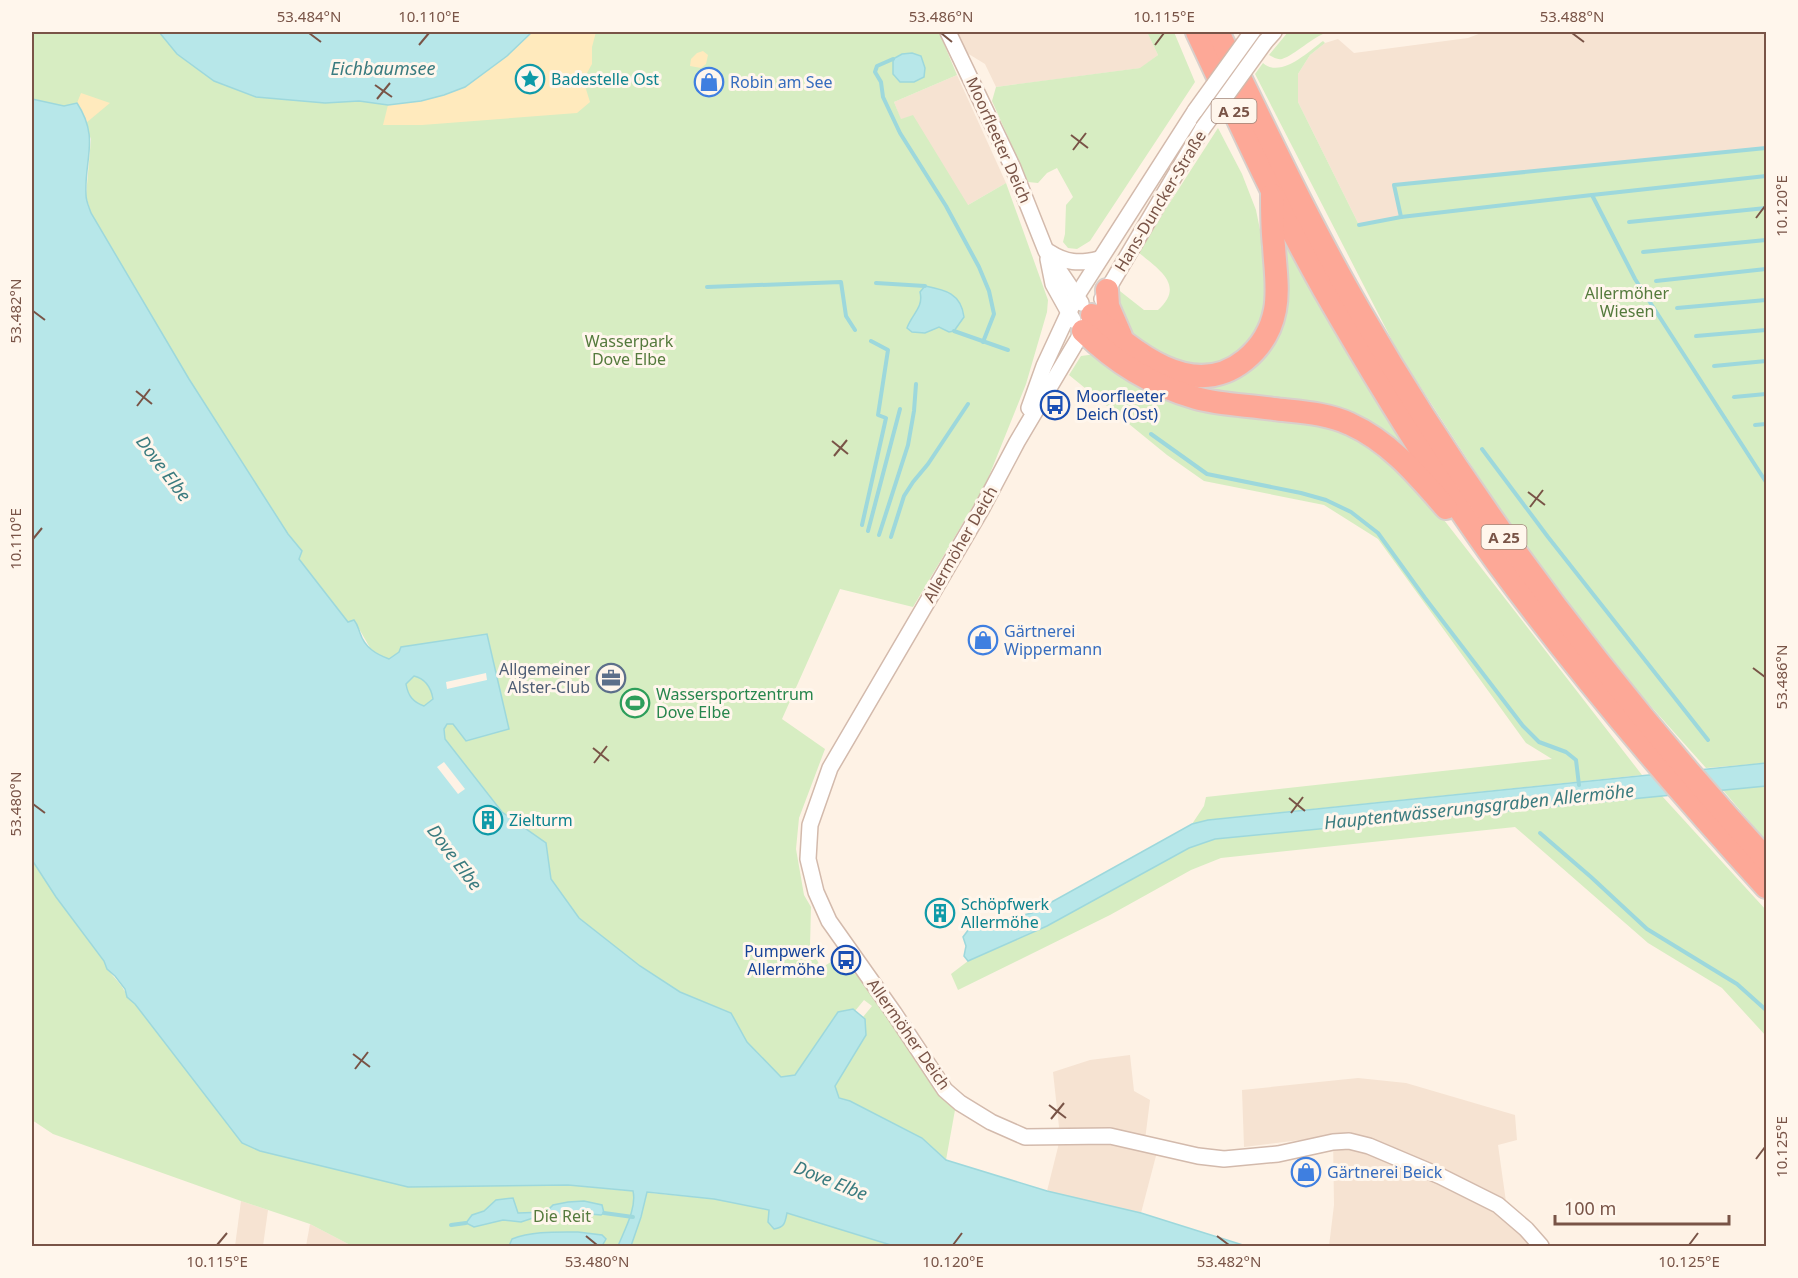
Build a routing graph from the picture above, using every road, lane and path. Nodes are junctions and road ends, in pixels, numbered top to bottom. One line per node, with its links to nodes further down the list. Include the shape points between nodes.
1 (948, 32): 7 (street, Moorfleeter Deich, via 1000,140)
2 (1197, 32): 6 (highway, A 25)
3 (1218, 32): 16 (highway, A 25, via 1320,239 1449,457 1565,621 1667,747)
4 (1252, 32): 8 (street, Hans-Duncker-Straße, bridge, via 1195,111)
5 (1270, 37): 9 (street, Hans-Duncker-Straße, bridge, via 1203,128)
6 (1272, 191): 13 (highway, via 1275,309 1270,328 1254,353 1228,371 1195,375 1169,369); 15 (highway, A 25, via 1373,372)
7 (1046, 251): 8 (street, via 1069,262); 10 (street, Moorfleeter Deich); 11 (street, Moorfleeter Deich, via 1053,285)
8 (1099, 259): 10 (street, Hans-Duncker-Straße)
9 (1107, 290): 12 (street, Hans-Duncker-Straße); 13 (highway, via 1112,316)
10 (1076, 297): 11 (street, Allermöher Deich); 12 (street, Moorfleeter Deich)
11 (1068, 314): 12 (street, Moorfleeter Deich); 14 (street, Allermöher Deich, via 1044,366)
12 (1087, 323): 13 (highway); 14 (street, Allermöher Deich); 15 (highway, via 1106,352 1155,384 1198,399 1319,415 1349,424 1380,442 1410,467)
13 (1126, 345)
14 (1017, 442): 18 (street, Allermöher Deich, via 830,768 810,825 808,860 829,921 945,1090 999,1126 1025,1137 1110,1136 1224,1159 1349,1141 1440,1176 1498,1204)
15 (1496, 561): 17 (highway, A 25, via 1643,749)
16 (1767, 859)
17 (1767, 887)
18 (1541, 1246)

